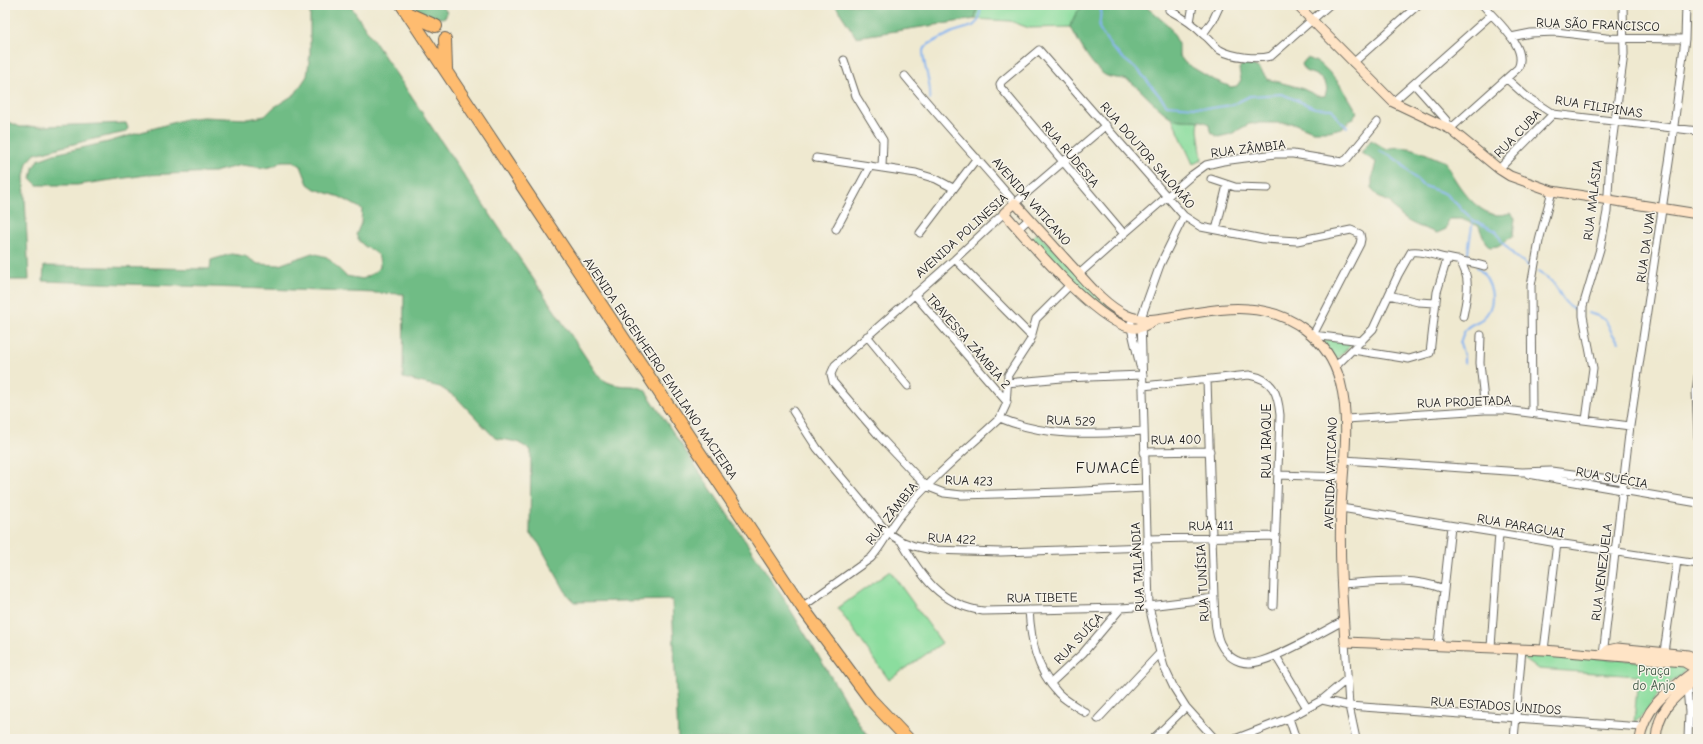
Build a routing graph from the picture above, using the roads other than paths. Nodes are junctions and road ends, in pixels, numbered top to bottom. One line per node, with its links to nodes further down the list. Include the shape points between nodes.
1 (1193, 5): 13 (street)
2 (1220, 5): 15 (street)
3 (1297, 5): 12 (street)
4 (1329, 5): 12 (street)
5 (1418, 5): 21 (street)
6 (1483, 5): 11 (street)
7 (1622, 5): 18 (street, RUA MALÁSIA)
8 (1686, 5): 19 (street, RUA DA UVA)
9 (405, 9): 14 (highway, via 416,18); 22 (highway, AVENIDA ENGENHEIRO EMILIANO MACIEIRA)
10 (1169, 10): 13 (street)
11 (1491, 15): 16 (street); 25 (street)
12 (1311, 21): 15 (street, via 1272,56 1256,58 1226,52); 21 (street)
13 (1190, 22): 15 (street)
14 (436, 26)
15 (1204, 34)
16 (1511, 36): 18 (street, RUA SÃO FRANCISCO, via 1556,32); 24 (street, via 1520,62 1518,68)
17 (445, 39): 22 (highway)
18 (1623, 39): 19 (street, RUA SÃO FRANCISCO); 30 (street, RUA MALÁSIA, via 1623,63)
19 (1685, 39): 33 (street, RUA DA UVA)
20 (844, 60): 39 (street, via 856,96 883,140)
21 (1353, 63): 27 (street)
22 (446, 70): 125 (highway, AVENIDA ENGENHEIRO EMILIANO MACIEIRA)
23 (905, 76): 36 (street, AVENIDA VATICANO)
24 (1507, 79): 28 (street, RUA FILIPINAS, via 1527,97); 32 (street)
25 (1414, 84): 27 (street); 32 (street, via 1446,120)
26 (1001, 88): 31 (street, RUA DOUTOR SALOMÃO, via 1002,81 1036,52 1041,51); 37 (street, RUA RUDESIA)
27 (1394, 102): 32 (street)
28 (1553, 114): 30 (street, RUA FILIPINAS); 40 (street, RUA CUBA)
29 (1377, 122): 46 (street, RUA ZÂMBIA, via 1347,159 1340,162 1293,154 1275,154 1212,163 1199,169)
30 (1614, 122): 33 (street, RUA FILIPINAS); 47 (street, RUA MALÁSIA)
31 (1106, 125): 37 (street, AVENIDA POLINESIA); 46 (street, RUA DOUTOR SALOMÃO)
32 (1450, 129): 40 (street)
33 (1673, 129): 34 (street, RUA FILIPINAS); 49 (street, RUA DA UVA)
34 (1698, 131)
35 (816, 158): 38 (street)
36 (977, 158): 43 (street); 48 (street, AVENIDA VATICANO)
37 (1062, 162): 48 (street, AVENIDA POLINESIA); 58 (street, RUA RUDESIA)
38 (870, 166): 39 (street); 54 (street)
39 (882, 168): 43 (street, via 922,174)
40 (1499, 170): 45 (street)
41 (1211, 179): 42 (street)
42 (1227, 185): 44 (street); 56 (street)
43 (953, 188): 57 (street)
44 (1268, 188)
45 (1552, 191): 47 (street); 89 (street, via 1531,286)
46 (1168, 197): 52 (street, RUA DOUTOR SALOMÃO); 58 (street, RUA ZÂMBIA)
47 (1608, 200): 49 (street); 92 (street, RUA MALÁSIA, via 1600,249 1583,306 1593,368)
48 (1015, 203): 50 (street, AVENIDA POLINESIA); 53 (street, AVENIDA VATICANO)
49 (1662, 209): 51 (street); 93 (street, RUA DA UVA)
50 (1004, 213): 55 (street, AVENIDA VATICANO); 59 (street, AVENIDA POLINESIA)
51 (1698, 214)
52 (1184, 216): 56 (street, RUA DOUTOR SALOMÃO, via 1201,227); 69 (street)
53 (1030, 219): 55 (street); 63 (street, AVENIDA VATICANO)
54 (836, 229)
55 (1018, 229): 64 (street, AVENIDA VATICANO)
56 (1216, 230): 71 (street, RUA DOUTOR SALOMÃO, via 1282,240 1310,239 1351,230 1360,234 1360,244)
57 (920, 233)
58 (1124, 234): 63 (street, RUA ZÂMBIA)
59 (954, 259): 65 (street, AVENIDA POLINESIA); 74 (street)
60 (1447, 259): 61 (street); 66 (street, via 1422,252 1411,252); 67 (street)
61 (1459, 260): 62 (street); 68 (street, via 1465,268 1467,278)
62 (1484, 266)
63 (1080, 274): 69 (street, AVENIDA VATICANO, via 1110,305)
64 (1070, 285): 70 (street, AVENIDA VATICANO, via 1115,322); 74 (street, RUA ZÂMBIA, via 1036,319)
65 (914, 294): 73 (street, AVENIDA POLINESIA); 86 (street, TRAVESSA ZÂMBIA 2)
66 (1389, 295): 67 (street, via 1418,302); 75 (street, via 1377,323)
67 (1436, 303): 76 (street, via 1430,353 1410,359)
68 (1463, 316)
69 (1138, 321): 70 (street, AVENIDA VATICANO); 71 (street, AVENIDA VATICANO, via 1248,309 1279,315); 79 (street, RUA TAILÂNDIA)
70 (1131, 328): 79 (street, RUA TAILÂNDIA)
71 (1313, 335): 75 (street); 78 (street, AVENIDA VATICANO)
72 (1481, 335): 87 (street, via 1480,363)
73 (867, 336): 77 (street, AVENIDA POLINESIA); 83 (street)
74 (1032, 337): 82 (street, RUA ZÂMBIA, via 1010,370)
75 (1362, 341): 76 (street)
76 (1353, 350): 78 (street)
77 (835, 365): 103 (street, RUA 423, via 831,374 833,382)
78 (1335, 367): 91 (street, AVENIDA VATICANO)
79 (1143, 375): 82 (street); 84 (street, RUA TAILÂNDIA)
80 (1698, 376): 85 (street)
81 (1207, 380): 84 (street, RUA IRAQUE); 96 (street, RUA TUNÍSIA); 100 (street, RUA IRAQUE, via 1249,375 1264,379 1273,388 1277,395 1280,415)
82 (1007, 383): 86 (street, RUA ZÂMBIA)
83 (908, 386)
84 (1143, 386): 94 (street, RUA TAILÂNDIA)
85 (1697, 391): 95 (street)
86 (1007, 402): 90 (street, RUA ZÂMBIA)
87 (1485, 410): 89 (street, RUA PROJETADA); 91 (street, RUA PROJETADA)
88 (793, 411): 109 (street, RUA 422, via 817,448)
89 (1532, 412): 92 (street, RUA PROJETADA)
90 (1000, 418): 94 (street, RUA 529, via 1022,427 1051,432); 103 (street, RUA ZÂMBIA)
91 (1346, 419): 98 (street, AVENIDA VATICANO)
92 (1586, 420): 93 (street, RUA PROJETADA)
93 (1630, 426): 102 (street, RUA DA UVA)
94 (1143, 431): 97 (street, RUA TAILÂNDIA)
95 (1698, 437)
96 (1210, 450): 97 (street, RUA 400); 112 (street, RUA TUNÍSIA)
97 (1144, 452): 104 (street, RUA TAILÂNDIA)
98 (1344, 460): 99 (street, RUA SUÉCIA); 101 (street, AVENIDA VATICANO)
99 (1522, 472): 102 (street, RUA SUÉCIA, via 1551,471); 105 (street, RUA SUÉCIA)
100 (1278, 475): 101 (street); 111 (street, RUA IRAQUE)
101 (1343, 477): 107 (street, AVENIDA VATICANO)
102 (1624, 481): 105 (street, RUA DA UVA)
103 (926, 486): 104 (street, RUA 423, via 944,493 962,495); 109 (street, RUA ZÂMBIA, via 899,516)
104 (1145, 488): 113 (street, RUA TAILÂNDIA)
105 (1623, 491): 106 (street, RUA SUÉCIA); 117 (street, RUA VENEZUELA)
106 (1698, 503)
107 (1341, 508): 108 (street, RUA PARAGUAI); 120 (street, AVENIDA VATICANO)
108 (1450, 526): 110 (street, RUA PARAGUAI); 121 (street)
109 (888, 533): 114 (street, RUA 422); 125 (street, RUA ZÂMBIA, via 871,558)
110 (1499, 533): 115 (street, RUA PARAGUAI); 131 (street)
111 (1276, 536): 112 (street, RUA 411); 124 (street, RUA IRAQUE)
112 (1212, 537): 113 (street, RUA 411); 122 (street, RUA TUNÍSIA)
113 (1148, 539): 116 (street, RUA TAILÂNDIA)
114 (901, 541): 116 (street, RUA 422, via 932,550 1001,552); 127 (street, RUA TIBETE, via 916,568 950,601 969,609)
115 (1558, 543): 117 (street, RUA PARAGUAI); 133 (street)
116 (1148, 547): 123 (street, RUA TAILÂNDIA)
117 (1615, 552): 118 (street, RUA PARAGUAI); 136 (street, RUA VENEZUELA)
118 (1677, 561): 119 (street, RUA PARAGUAI); 134 (street)
119 (1698, 564)
120 (1341, 584): 121 (street, via 1407,581); 128 (street, AVENIDA VATICANO)
121 (1444, 588): 130 (street)
122 (1214, 598): 123 (street, RUA TIBETE); 137 (street, RUA TUNÍSIA, via 1218,637 1230,656 1249,664)
123 (1149, 606): 126 (street, RUA TIBETE); 135 (street, RUA TAILÂNDIA)
124 (1273, 606)
125 (802, 607): 152 (highway, AVENIDA ENGENHEIRO EMILIANO MACIEIRA, via 870,699)
126 (1121, 608): 127 (street, RUA TIBETE); 141 (street, RUA SUÍÇA, via 1083,653)
127 (1029, 610): 141 (street, via 1034,652)
128 (1343, 621): 129 (street, AVENIDA VATICANO); 137 (street, RUA TUNÍSIA)
129 (1344, 642): 130 (street); 140 (street, AVENIDA VATICANO)
130 (1438, 645): 131 (street)
131 (1491, 647): 132 (street)
132 (1522, 648): 133 (street); 149 (street)
133 (1544, 650): 136 (street)
134 (1664, 652): 136 (street, via 1617,648 1608,650); 138 (street)
135 (1160, 653): 145 (street, RUA TAILÂNDIA, via 1164,668); 150 (street)
136 (1603, 655): 139 (street, via 1684,662)
137 (1276, 656): 146 (street)
138 (1698, 659)
139 (1698, 671): 142 (street); 151 (street, via 1662,696)
140 (1346, 680): 143 (street); 144 (street, AVENIDA VATICANO)
141 (1051, 683): 147 (street, via 1058,693)
142 (1687, 687): 160 (street, via 1661,714); 161 (street)
143 (1322, 700): 144 (street, RUA ESTADOS UNIDOS); 146 (street)
144 (1349, 706): 149 (street, RUA ESTADOS UNIDOS); 157 (street, AVENIDA VATICANO)
145 (1186, 707): 153 (street); 154 (street, RUA TAILÂNDIA)
146 (1307, 708): 148 (street)
147 (1086, 713)
148 (1289, 718): 155 (street); 156 (street)
149 (1516, 718): 151 (street, RUA ESTADOS UNIDOS); 158 (street)
150 (1098, 719)
151 (1642, 727): 159 (street)
152 (908, 739)
153 (1153, 739)
154 (1215, 739)
155 (1235, 739)
156 (1296, 739)
157 (1356, 739)
158 (1514, 739)
159 (1640, 739)
160 (1656, 739)
161 (1688, 739)

